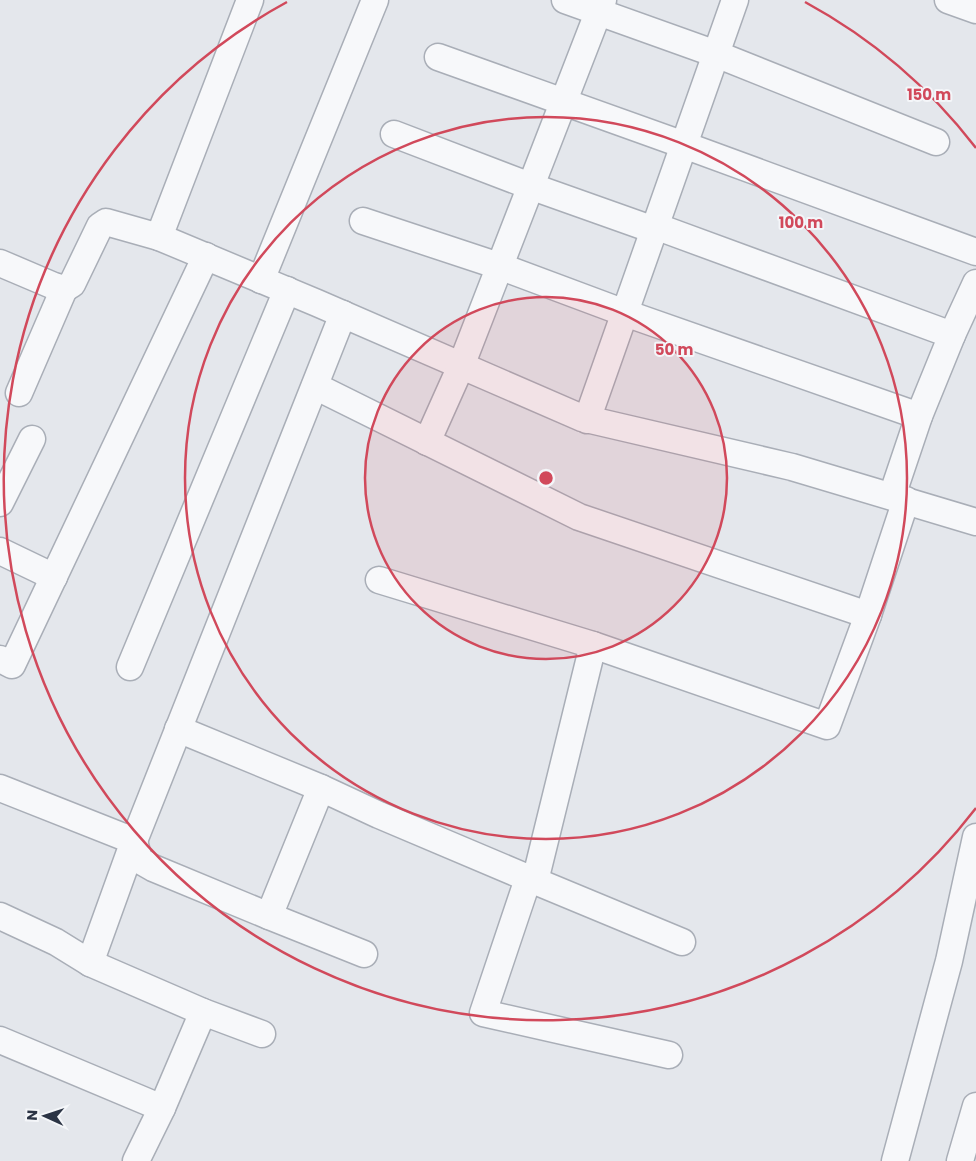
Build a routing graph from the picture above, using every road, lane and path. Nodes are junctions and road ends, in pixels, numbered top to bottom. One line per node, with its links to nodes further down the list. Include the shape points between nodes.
1 (250, 0): 17 (street)
2 (375, 0): 22 (street)
3 (565, 0): 6 (street)
4 (735, 0): 8 (street)
5 (948, 0): 7 (street)
6 (600, 6): 8 (street); 10 (street)
7 (976, 10)
8 (716, 54): 12 (street); 13 (street)
9 (438, 57): 10 (street)
10 (563, 102): 13 (street); 14 (street)
11 (394, 134): 14 (street)
12 (936, 142)
13 (684, 144): 16 (street); 18 (street)
14 (530, 186): 16 (street); 21 (street)
15 (363, 221): 21 (street)
16 (655, 228): 26 (street); 28 (street)
17 (158, 237): 19 (street); 24 (street, via 106,222 100,226 72,284)
18 (976, 252)
19 (206, 256): 22 (street); 40 (street)
20 (0, 263): 24 (street)
21 (499, 266): 26 (street); 29 (street)
22 (262, 280): 25 (street)
23 (976, 283): 28 (street)
24 (64, 289): 31 (street)
25 (286, 290): 27 (street); 44 (street)
26 (625, 313): 32 (street); 33 (street)
27 (343, 314): 29 (street); 30 (street)
28 (952, 335): 32 (street)
29 (461, 366): 33 (street); 35 (street)
30 (315, 386): 35 (street); 46 (street)
31 (19, 393)
32 (920, 416): 36 (street)
33 (587, 420): 36 (street, via 792,467)
34 (32, 439): 37 (street)
35 (427, 442): 42 (street, via 579,517)
36 (899, 498): 38 (street); 42 (street)
37 (0, 503)
38 (976, 522)
39 (0, 551): 40 (street)
40 (54, 577): 45 (street)
41 (378, 580): 43 (street)
42 (868, 615): 43 (street, via 827,726)
43 (593, 645): 51 (street)
44 (130, 667)
45 (4, 668)
46 (178, 729): 48 (street); 50 (street)
47 (0, 788): 50 (street)
48 (321, 788): 51 (street); 53 (street)
49 (976, 837): 64 (street, via 948,961)
50 (134, 841): 53 (street, via 139,860 153,868); 56 (street)
51 (532, 880): 54 (street); 60 (street, via 483,1013)
52 (0, 916): 56 (street, via 56,942)
53 (269, 916): 55 (street)
54 (682, 942)
55 (364, 954)
56 (90, 963): 57 (street)
57 (203, 1012): 58 (street); 62 (street)
58 (262, 1034)
59 (0, 1040): 62 (street)
60 (669, 1055)
61 (976, 1106): 65 (street)
62 (162, 1108): 63 (street)
63 (136, 1161)
64 (895, 1161)
65 (960, 1161)

